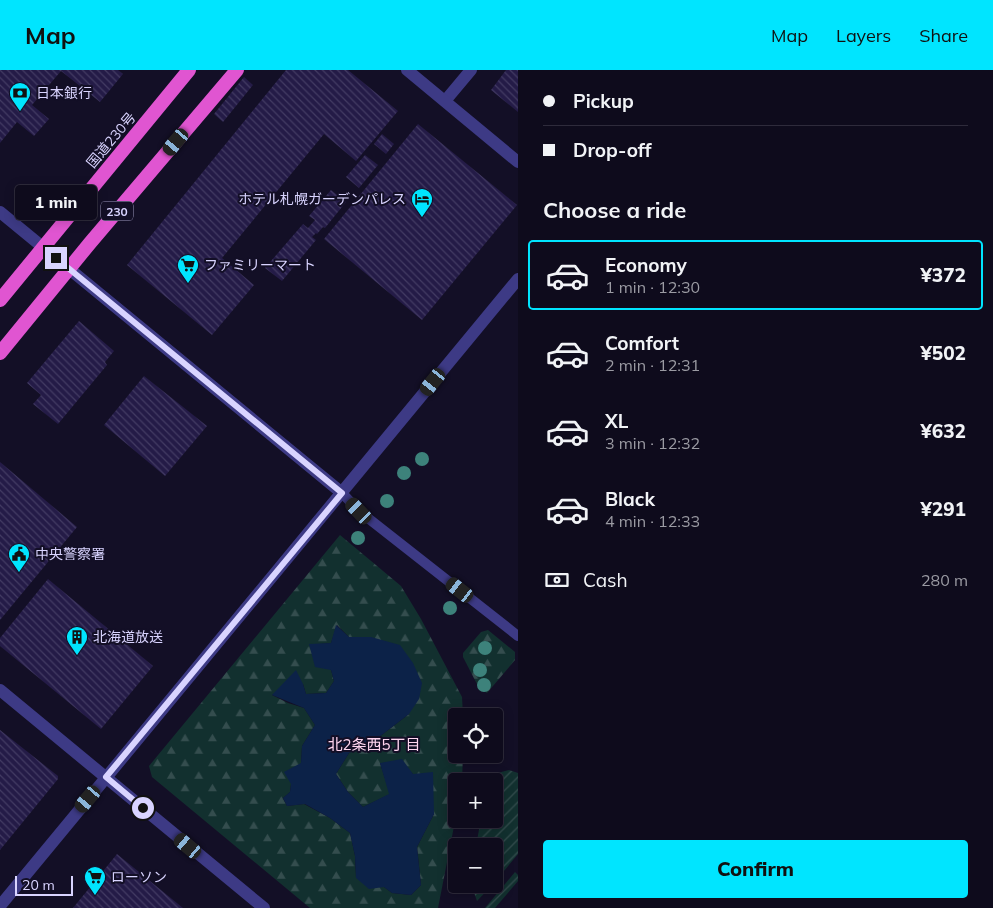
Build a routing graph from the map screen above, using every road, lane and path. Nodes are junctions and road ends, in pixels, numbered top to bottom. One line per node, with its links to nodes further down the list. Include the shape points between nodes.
1 (189, 70): 8 (highway, 国道230号 / 230)
2 (237, 70): 9 (highway, 230)
3 (406, 70): 5 (street)
4 (471, 70): 5 (street)
5 (445, 101): 6 (street)
6 (518, 162)
7 (0, 212): 8 (street)
8 (44, 248): 9 (street); 11 (highway, 国道230号 / 230)
9 (69, 268): 12 (highway, 230); 13 (street)
10 (518, 279): 13 (street)
11 (0, 300)
12 (0, 353)
13 (342, 493): 14 (lane, via 359,511); 16 (street)
14 (518, 636)
15 (0, 690): 16 (street)
16 (106, 777): 17 (street); 18 (street)
17 (0, 906)
18 (264, 908)

